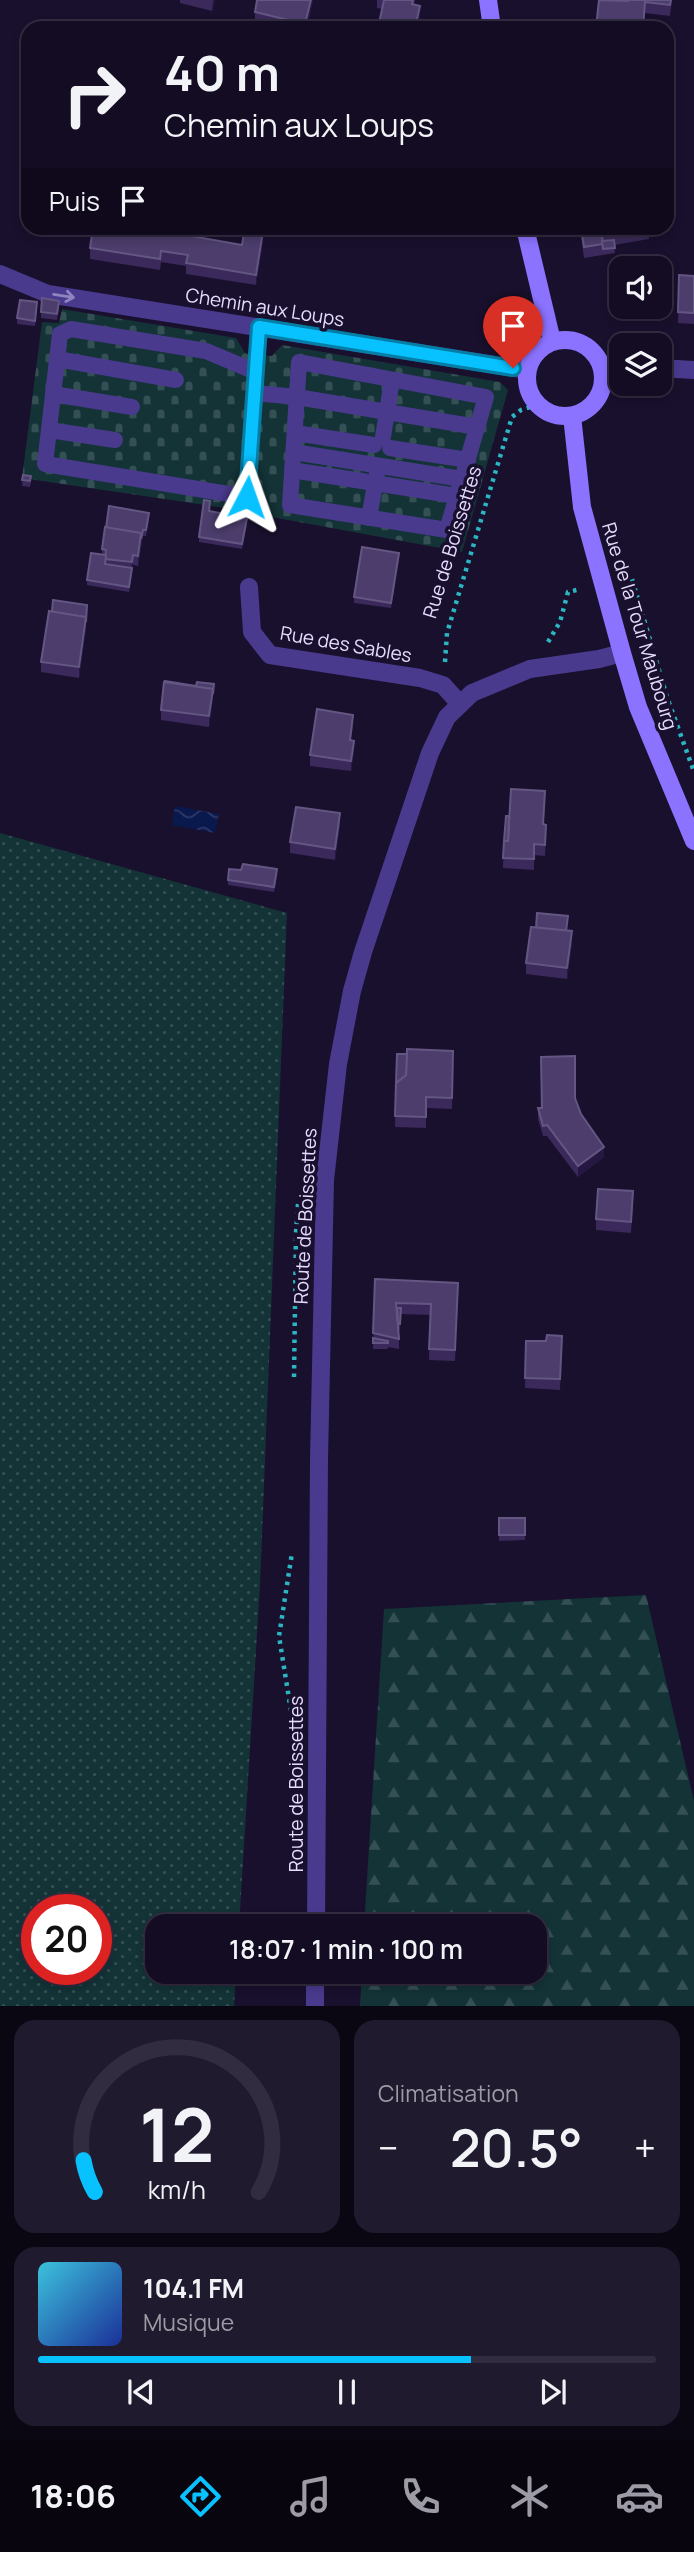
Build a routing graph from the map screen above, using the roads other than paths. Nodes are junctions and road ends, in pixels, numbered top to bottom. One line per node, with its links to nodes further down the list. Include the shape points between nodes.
1 (488, 0): 2 (main road)
2 (491, 21)
3 (527, 235): 6 (main road)
4 (0, 274): 5 (street, Chemin aux Loups, one-way to 5, via 48,294)
5 (259, 327): 11 (street, Chemin aux Loups); 13 (lane)
6 (552, 341): 8 (main road, via 573,340 585,345); 11 (main road, via 539,349)
7 (57, 359): 13 (lane, via 60,334 71,329 206,351); 14 (lane); 17 (lane)
8 (602, 365): 9 (street); 21 (main road, via 604,379 594,404)
9 (609, 365)
10 (672, 369): 12 (street)
11 (527, 370): 21 (main road, via 529,394 537,405 559,417)
12 (694, 370)
13 (256, 372): 16 (lane)
14 (176, 380)
15 (392, 380): 18 (lane, via 299,362); 20 (lane); 22 (lane, via 486,397)
16 (255, 393): 18 (lane); 23 (lane, via 247,497 45,464)
17 (53, 394): 19 (lane); 23 (lane)
18 (297, 397): 20 (lane); 24 (lane)
19 (131, 407)
20 (387, 412): 22 (lane); 26 (lane)
21 (572, 416): 35 (main road, Rue de la Tour Maubourg, via 582,507)
22 (477, 427): 28 (lane)
23 (49, 430): 25 (lane)
24 (295, 433): 26 (lane); 27 (lane)
25 (116, 440)
26 (381, 450): 27 (lane); 28 (lane); 30 (lane); 31 (lane)
27 (294, 452): 29 (lane)
28 (468, 460): 30 (lane)
29 (292, 470): 31 (lane); 33 (lane, via 290,505)
30 (462, 479): 32 (lane)
31 (375, 483): 32 (lane); 33 (lane)
32 (457, 496): 33 (lane, via 447,530)
33 (369, 518)
34 (249, 587): 36 (street, Rue des Sables, via 252,632 270,655 420,678 443,685)
35 (622, 653): 36 (street, Route de Boissettes, via 530,668); 37 (main road, Rue de la Tour Maubourg, via 638,707)
36 (459, 703): 38 (street, Route de Boissettes, via 435,741 363,952 342,1037 330,1125 319,1447)
37 (694, 841)
38 (316, 1914)
39 (316, 1984): 40 (street)
40 (315, 2006)

